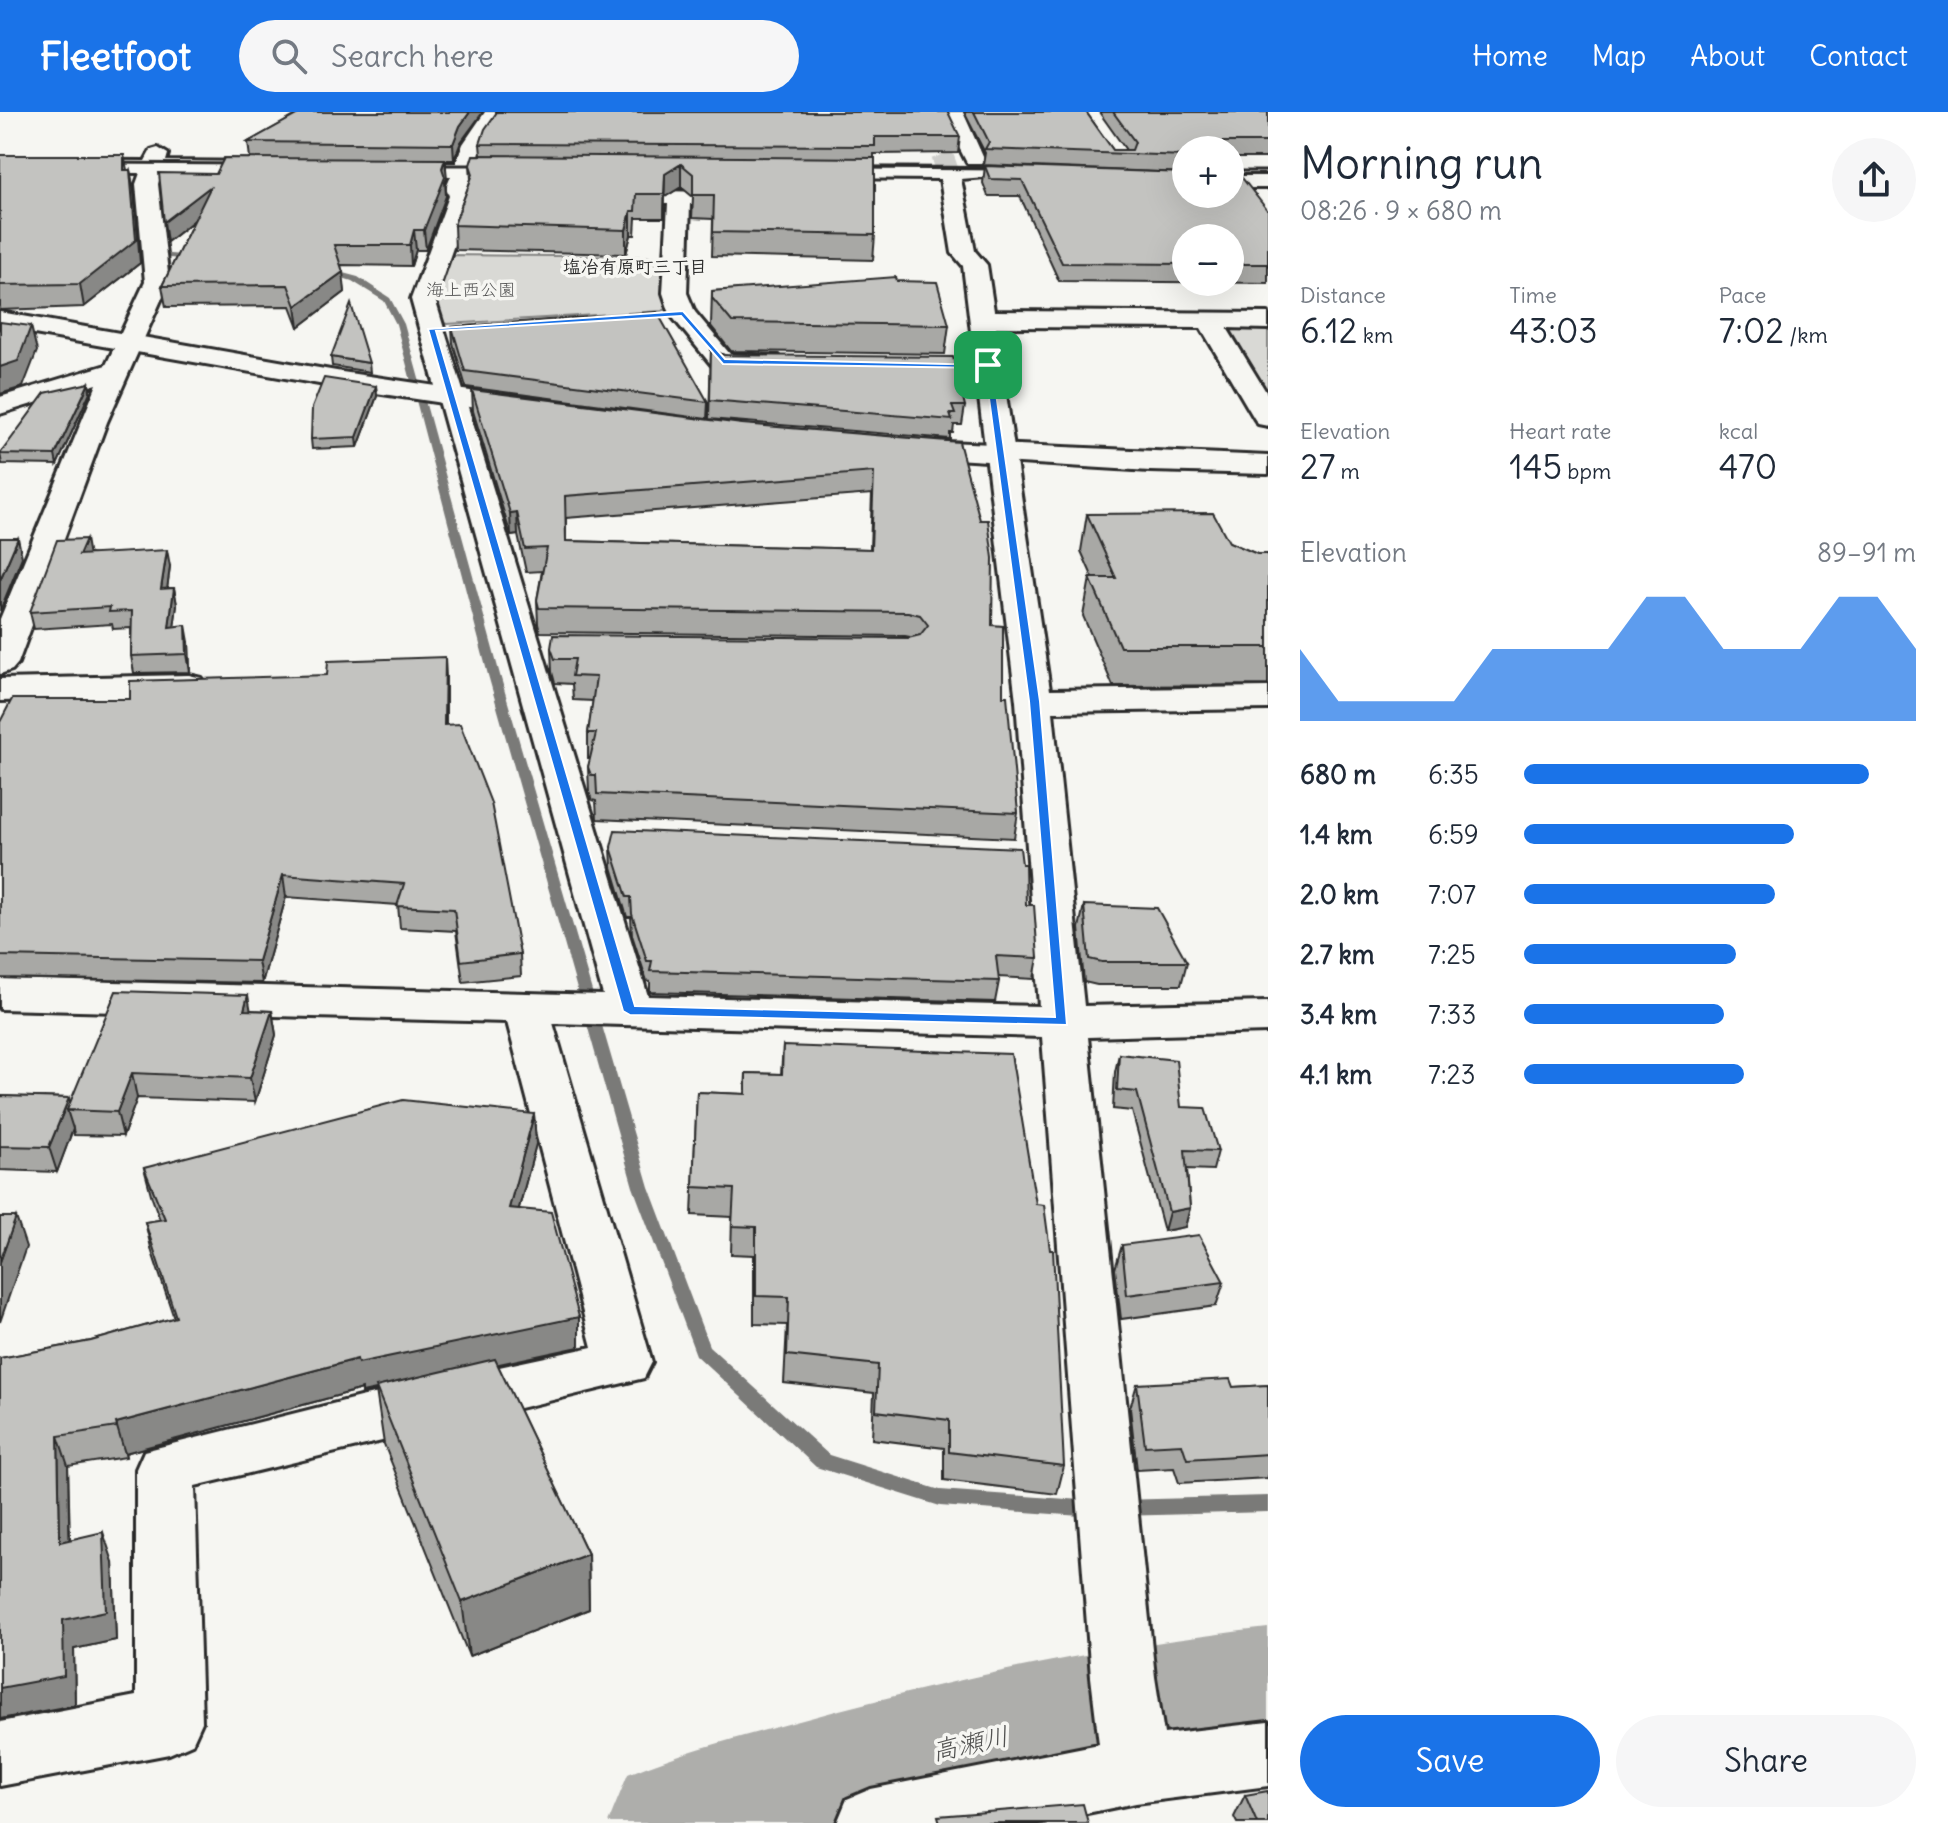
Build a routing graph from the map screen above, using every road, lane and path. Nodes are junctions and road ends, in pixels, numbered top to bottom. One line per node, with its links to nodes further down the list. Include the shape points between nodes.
1 (495, 112): 11 (street, via 473,144)
2 (951, 112): 7 (street)
3 (0, 153): 9 (street)
4 (1244, 161): 5 (street)
5 (1268, 161)
6 (547, 163): 11 (street)
7 (989, 164): 10 (street); 10 (street, via 793,165)
8 (0, 166): 9 (street)
9 (153, 168): 9 (street, via 293,169); 14 (street); 27 (street, via 157,282)
10 (940, 175): 18 (street); 18 (street, via 938,237)
11 (466, 181): 11 (street, via 376,170); 26 (street, via 423,299)
12 (1244, 182): 13 (street)
13 (1268, 182)
14 (73, 189)
15 (585, 197): 16 (street)
16 (679, 197): 17 (street); 19 (street, via 675,293)
17 (774, 198)
18 (964, 253): 21 (street, via 975,265)
19 (683, 314): 20 (street); 28 (street, via 723,362)
20 (651, 316)
21 (982, 319): 23 (street); 30 (street)
22 (0, 320): 27 (street)
23 (1210, 321): 24 (street); 35 (street)
24 (1268, 321)
25 (463, 327): 26 (street)
26 (432, 329): 32 (street)
27 (131, 343): 31 (street); 32 (street)
28 (801, 363)
29 (957, 365): 30 (street)
30 (988, 365): 37 (street)
31 (115, 371): 33 (street); 39 (street)
32 (451, 397): 34 (street); 47 (street, via 542,645 595,834)
33 (0, 406)
34 (551, 411)
35 (1268, 418)
36 (881, 447): 37 (street)
37 (1000, 454): 38 (street); 44 (street)
38 (1268, 465)
39 (15, 587): 40 (street)
40 (0, 663)
41 (221, 685): 42 (street)
42 (0, 690)
43 (1268, 698): 44 (street)
44 (1034, 701): 49 (street, via 1032,854)
45 (0, 994): 46 (street)
46 (526, 1008): 47 (street); 50 (street, via 624,1362 165,1469 169,1722)
47 (630, 1011): 49 (street)
48 (1268, 1017): 49 (street)
49 (1062, 1022): 52 (street)
50 (0, 1754)
51 (1268, 1754): 52 (street)
52 (1136, 1770): 53 (street)
53 (871, 1823)

